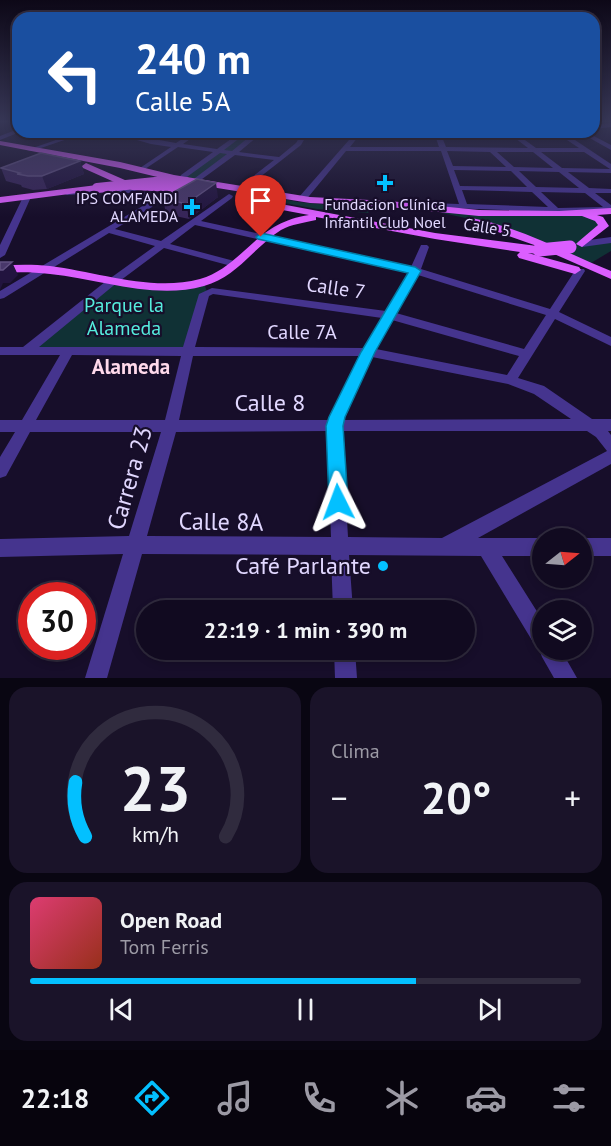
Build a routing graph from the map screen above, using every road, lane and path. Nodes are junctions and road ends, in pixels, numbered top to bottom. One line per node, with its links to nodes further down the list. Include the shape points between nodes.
1 (10, 154): 19 (main road, Calle 5, via 86,166)
2 (52, 154): 15 (main road, Calle 5)
3 (163, 154): 15 (street)
4 (218, 154): 20 (street)
5 (233, 154): 20 (street)
6 (239, 154): 13 (street)
7 (287, 154): 13 (street)
8 (341, 154): 29 (street)
9 (443, 154): 14 (street)
10 (496, 154): 17 (street)
11 (539, 154): 18 (street)
12 (591, 154): 16 (street)
13 (280, 159): 23 (street)
14 (448, 168): 17 (street); 21 (street)
15 (137, 169): 20 (main road, Calle 5, bridge)
16 (611, 169): 18 (street)
17 (513, 170): 18 (street); 22 (street)
18 (560, 170): 24 (street)
19 (107, 175): 26 (main road, via 91,186); 27 (main road, Calle 5, via 136,188 198,190)
20 (191, 180): 23 (main road, Calle 5); 26 (main road, bridge)
21 (457, 188): 22 (street); 33 (street)
22 (534, 189): 24 (street); 34 (street)
23 (241, 190): 29 (main road, Calle 5)
24 (586, 190): 25 (street); 32 (street)
25 (611, 191)
26 (66, 193): 28 (main road); 39 (street, via 124,191 152,199 149,205)
27 (229, 196): 37 (street); 38 (main road, Calle 5)
28 (27, 197): 30 (main road); 46 (street)
29 (302, 199): 31 (main road, Calle 5)
30 (0, 200)
31 (339, 201): 33 (main road); 33 (main road, Calle 5)
32 (611, 210): 34 (main road, Calle 5)
33 (458, 212): 34 (main road, Calle 5); 52 (main road, via 506,228)
34 (555, 213): 44 (main road, via 587,215 602,221 604,228)
35 (611, 216): 36 (main road)
36 (611, 221)
37 (194, 222): 41 (street); 43 (street)
38 (389, 227): 40 (main road, Calle 5); 41 (main road, via 302,219 280,225)
39 (108, 230): 43 (street); 49 (street)
40 (435, 236): 44 (main road, Calle 5, bridge, via 529,249); 51 (main road)
41 (265, 237): 47 (main road); 50 (street)
42 (611, 237): 44 (main road, Calle 5)
43 (163, 245): 47 (street); 53 (street)
44 (576, 245)
45 (424, 247): 50 (street)
46 (0, 255)
47 (236, 264): 55 (main road)
48 (0, 269): 49 (main road, Calle 7)
49 (43, 269): 53 (main road, Calle 7); 56 (street)
50 (415, 271): 57 (street); 58 (street)
51 (580, 271): 54 (main road); 57 (street)
52 (611, 275)
53 (114, 280): 55 (main road, Calle 7, via 157,287); 62 (street)
54 (611, 283)
55 (206, 287): 58 (street, Calle 7); 61 (street, Carrera 23)
56 (0, 296)
57 (553, 313): 59 (street); 65 (street)
58 (389, 315): 64 (street); 65 (street, Calle 7)
59 (611, 342)
60 (0, 351): 62 (street, Calle 7A)
61 (188, 351): 63 (street, Calle 7A); 64 (street, Calle 7A); 67 (street, Carrera 23)
62 (25, 352): 63 (street, Calle 7A)
63 (68, 352): 71 (street)
64 (368, 352): 66 (street, Calle 7A); 72 (street)
65 (526, 354): 66 (street)
66 (510, 380): 69 (street, Calle 7A, via 539,390)
67 (170, 424): 71 (street, Calle 8); 72 (street, Calle 8); 76 (street, Carrera 23)
68 (611, 424): 69 (street, Calle 8)
69 (589, 425): 72 (street, Calle 8); 73 (street, Calle 7A)
70 (0, 426): 71 (street, Calle 8)
71 (25, 426): 75 (street)
72 (334, 426): 77 (street)
73 (611, 446)
74 (611, 456): 83 (street, Calle 8A)
75 (0, 471)
76 (135, 545): 77 (street, Calle 8A); 82 (street, Calle 8A); 88 (street, Carrera 23)
77 (341, 547): 83 (street, Calle 8A); 84 (street)
78 (486, 547): 79 (street, Calle 8A); 83 (street, Calle 8A); 85 (street)
79 (532, 547)
80 (592, 547): 81 (street)
81 (611, 547)
82 (0, 548)
83 (441, 548)
84 (343, 600)
85 (532, 622)
86 (345, 660): 89 (street)
87 (555, 660): 90 (street)
88 (96, 678)
89 (346, 678)
90 (566, 678)

